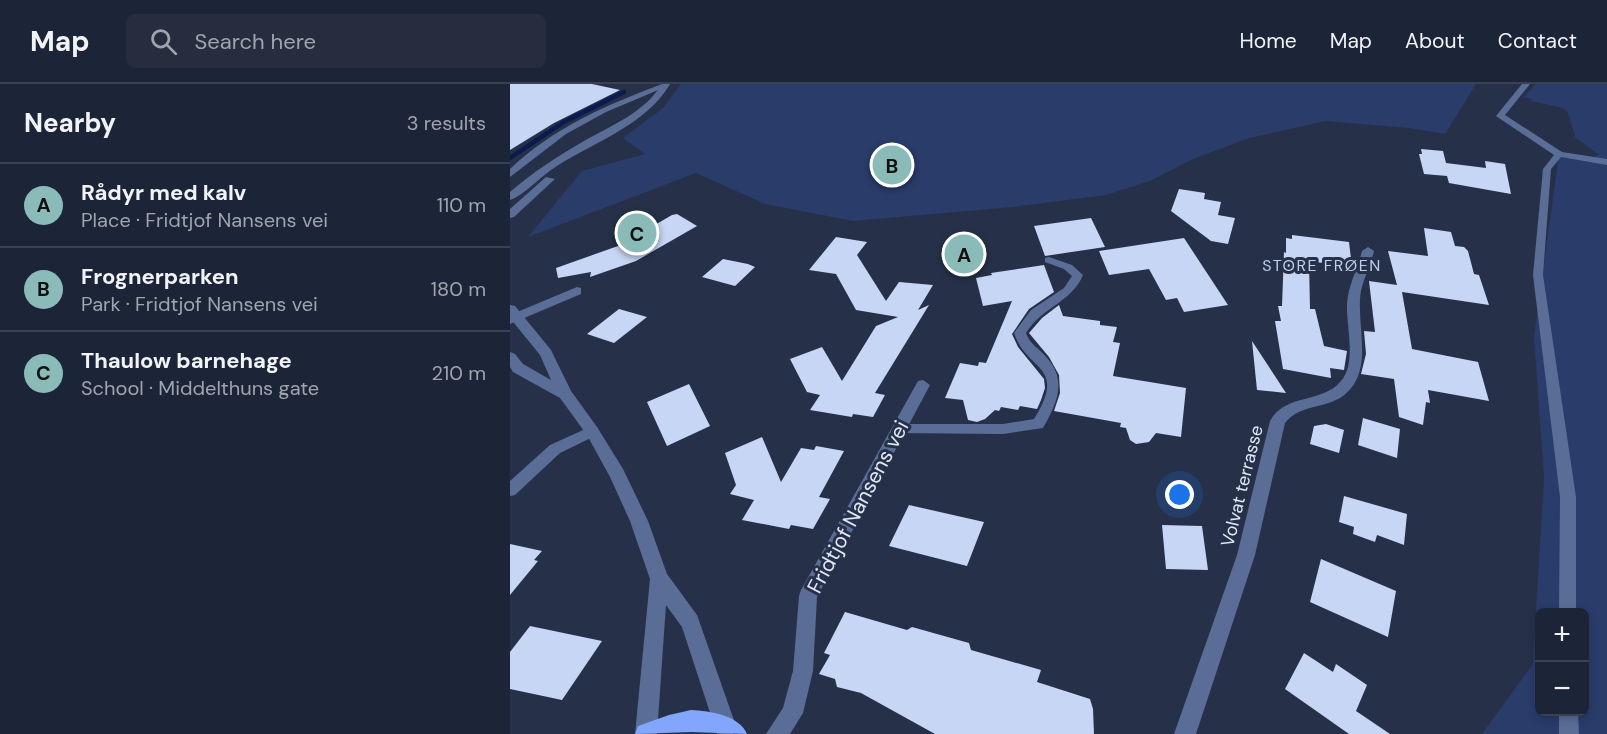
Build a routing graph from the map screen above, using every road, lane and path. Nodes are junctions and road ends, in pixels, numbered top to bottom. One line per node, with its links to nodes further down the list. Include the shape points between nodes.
1 (666, 84): 3 (street, via 654,101); 6 (lane, via 625,100 550,140)
2 (1526, 84): 4 (lane, via 1500,116)
3 (624, 123): 7 (street, via 584,144); 8 (street)
4 (1559, 154): 5 (lane); 20 (lane, via 1548,169 1539,275 1568,497)
5 (1607, 162)
6 (510, 174)
7 (510, 197)
8 (510, 215)
9 (1368, 250): 25 (street, Volvat terrasse, via 1354,292 1351,378 1335,394 1291,408 1278,421 1246,555)
10 (1049, 260): 16 (lane, via 1078,275 1066,295 1041,307 1020,333 1024,347 1043,361 1053,377 1050,405 1038,424 1004,429)
11 (577, 291): 12 (lane)
12 (512, 316): 15 (street, via 546,352)
13 (510, 357): 15 (street, via 518,368)
14 (923, 385): 16 (street, Fridtjof Nansens vei)
15 (565, 394): 17 (street)
16 (900, 429): 24 (street, Fridtjof Nansens vei, via 808,596 803,671 792,713)
17 (592, 431): 18 (lane, via 555,449); 19 (street, via 639,521)
18 (510, 490)
19 (659, 579): 22 (street, via 690,622); 23 (street)
20 (1568, 608)
21 (1569, 716): 26 (lane)
22 (730, 730): 23 (main road, via 701,720 674,722)
23 (646, 734)
24 (777, 734)
25 (1185, 734)
26 (1569, 734)

